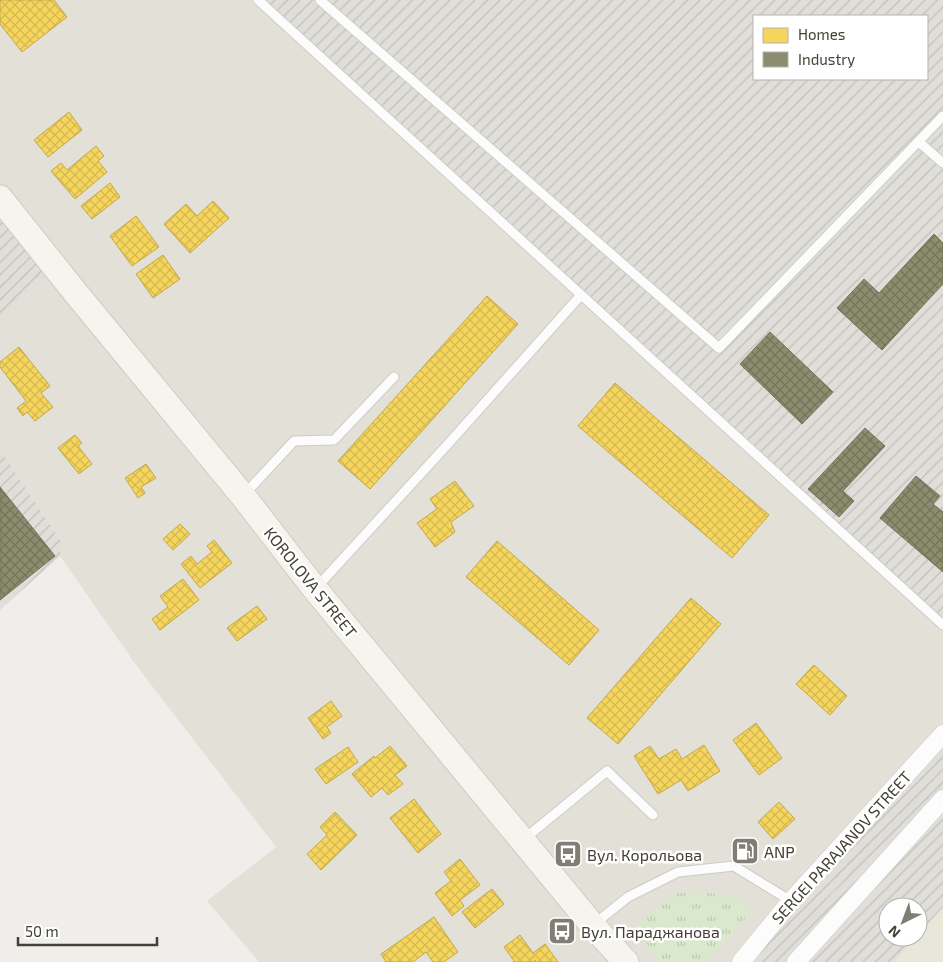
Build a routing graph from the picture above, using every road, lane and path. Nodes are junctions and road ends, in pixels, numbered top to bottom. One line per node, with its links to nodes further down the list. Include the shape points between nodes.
1 (258, 0): 7 (lane)
2 (320, 0): 4 (lane, via 718,348)
3 (943, 116): 4 (lane)
4 (919, 142): 5 (lane)
5 (943, 163)
6 (0, 198): 9 (main road, KOROLOVA STREET)
7 (581, 295): 10 (lane); 11 (lane)
8 (394, 377): 9 (lane, via 334,440 294,441)
9 (243, 496): 10 (main road, KOROLOVA STREET)
10 (315, 589): 15 (main road, KOROLOVA STREET)
11 (943, 626)
12 (943, 734): 16 (street, SERGEI PARAJANOV STREET)
13 (943, 799): 20 (street)
14 (653, 816): 15 (lane, via 607,771)
15 (523, 840): 17 (main road, KOROLOVA STREET)
16 (791, 901): 17 (lane, via 734,866 678,872 628,897); 19 (street, SERGEI PARAJANOV STREET)
17 (593, 926): 18 (main road, KOROLOVA STREET)
18 (626, 962)
19 (741, 962)
20 (796, 962)

